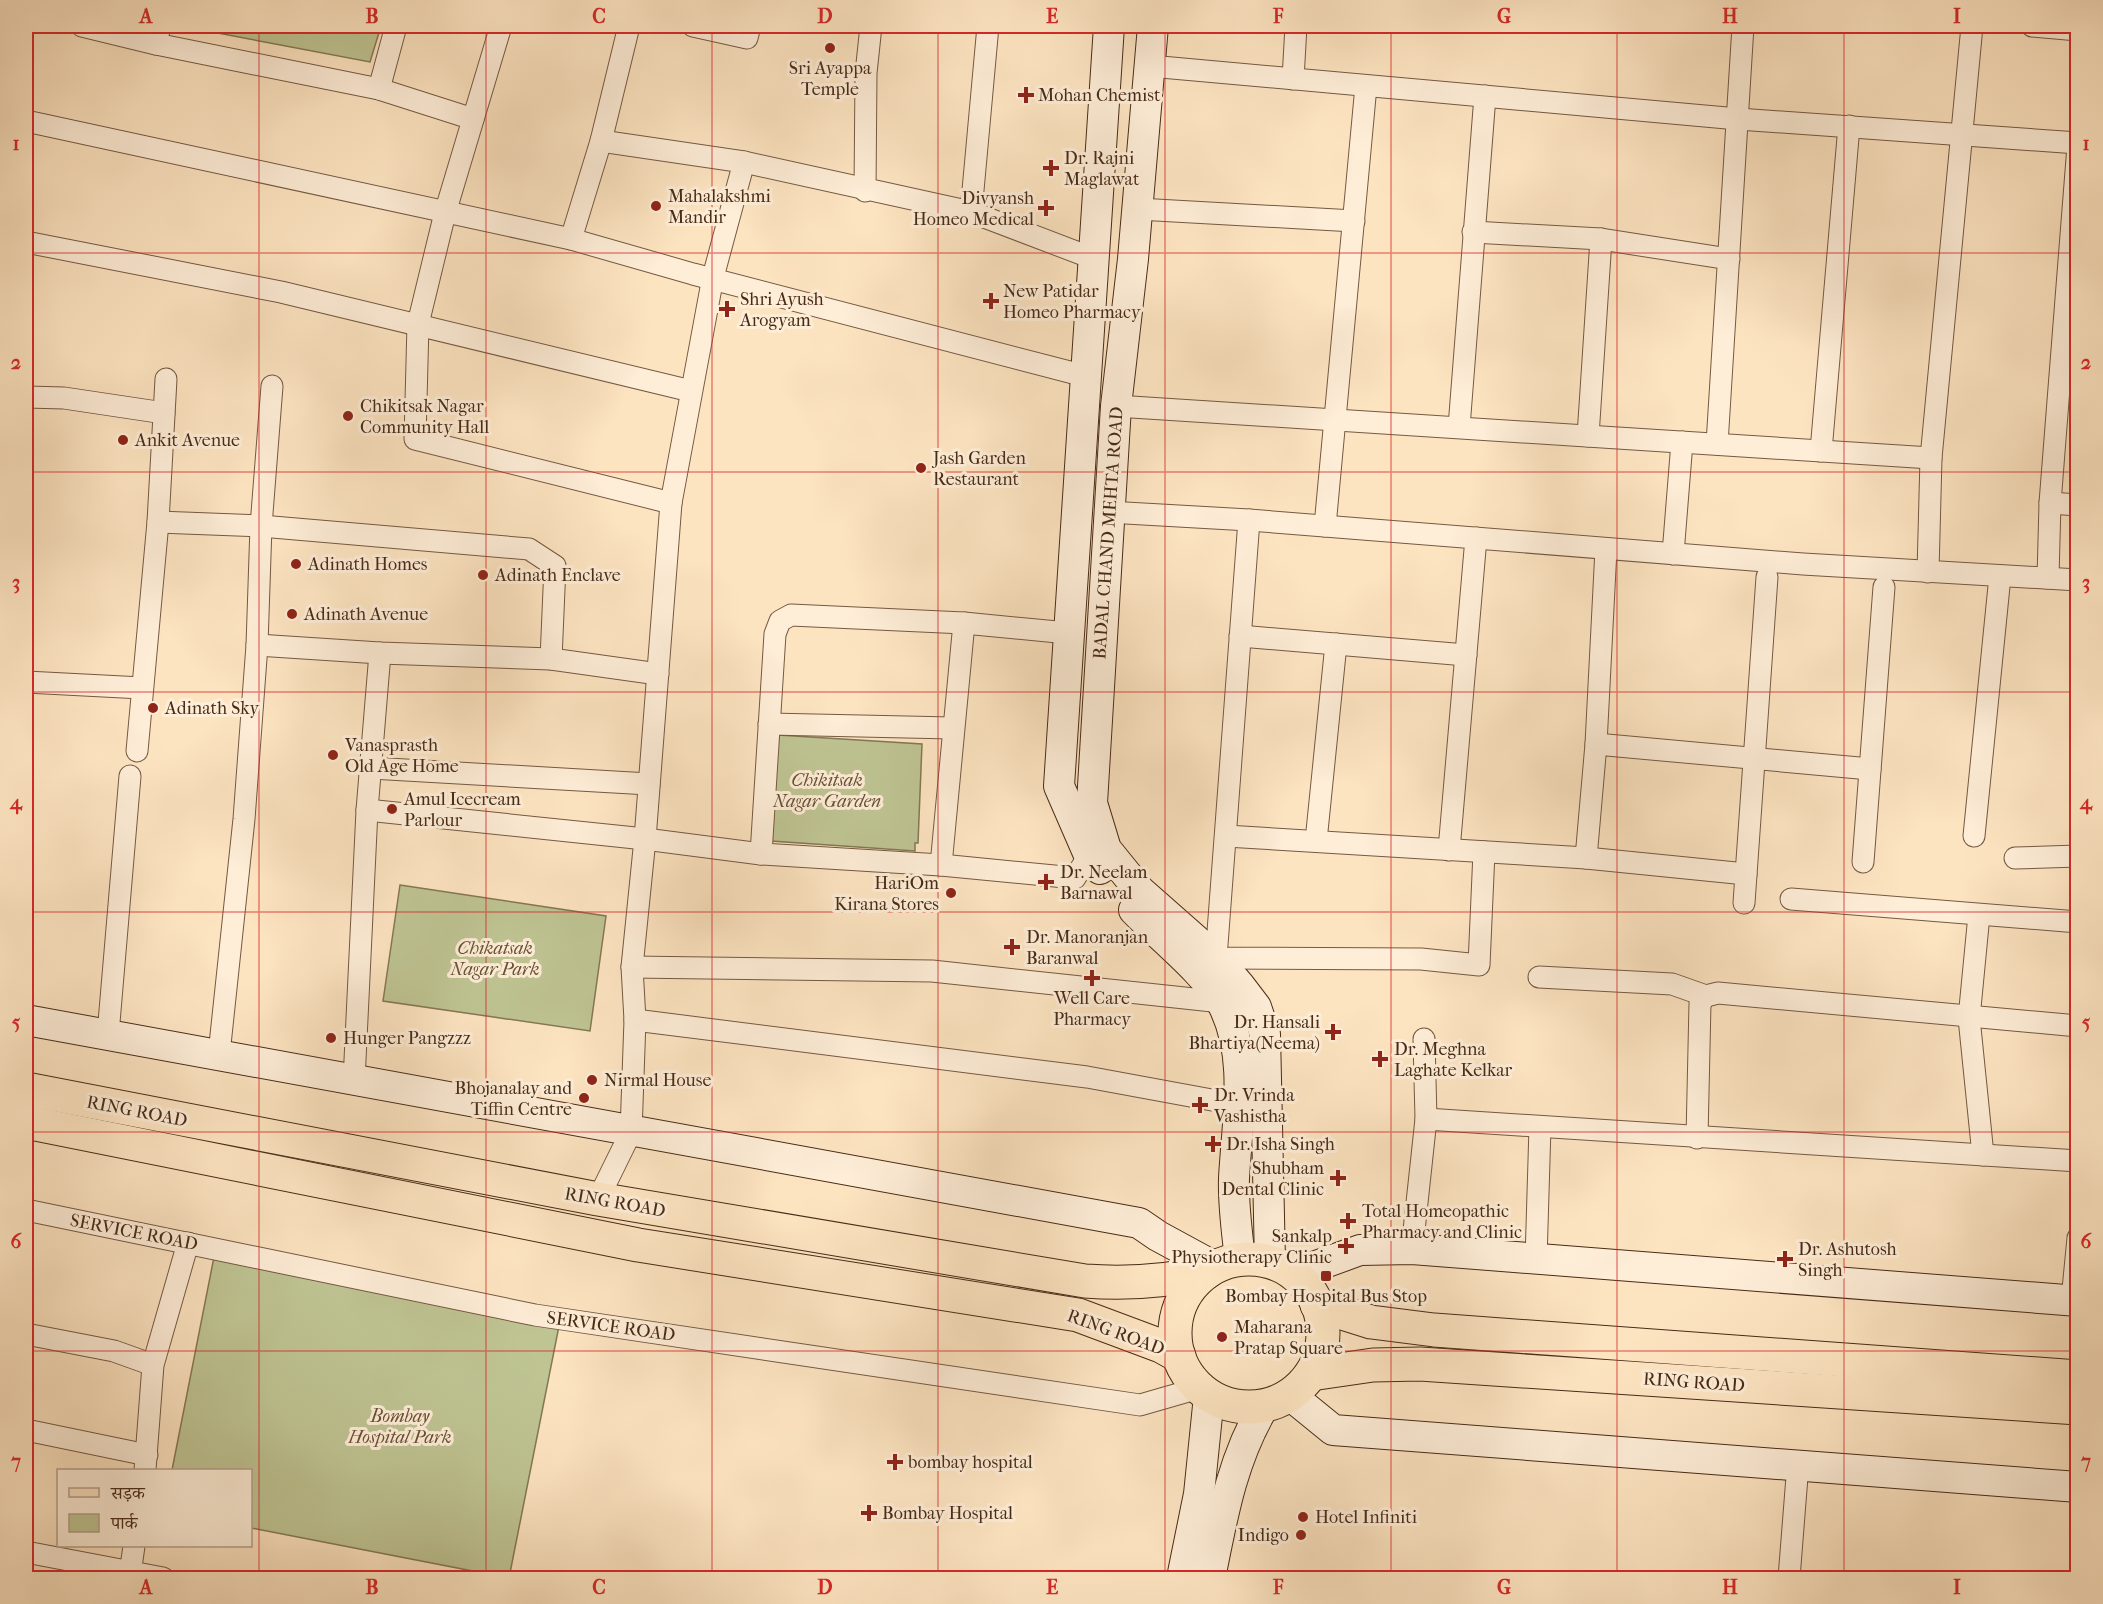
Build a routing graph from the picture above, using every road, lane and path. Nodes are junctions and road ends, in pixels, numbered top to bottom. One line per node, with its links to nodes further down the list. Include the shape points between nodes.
1 (82, 26): 16 (street)
2 (396, 26): 20 (street)
3 (501, 26): 22 (street)
4 (629, 26): 27 (street)
5 (693, 26): 6 (street, via 747,38)
6 (750, 26)
7 (871, 26): 30 (street, via 866,73)
8 (988, 26): 32 (street)
9 (1109, 26): 40 (street)
10 (1153, 26): 17 (street, BADAL CHAND MEHTA ROAD)
11 (1296, 26): 18 (street)
12 (1743, 26): 23 (street)
13 (1972, 26): 26 (street)
14 (2032, 26): 15 (street)
15 (2078, 30)
16 (158, 35): 20 (street)
17 (1150, 66): 18 (street); 31 (street, BADAL CHAND MEHTA ROAD)
18 (1293, 79): 19 (street)
19 (1366, 86): 21 (street); 34 (street)
20 (379, 89): 22 (street)
21 (1485, 96): 23 (street); 36 (street)
22 (473, 119): 33 (street)
23 (1738, 119): 25 (street); 41 (street)
24 (26, 121): 33 (street)
25 (1849, 126): 26 (street); 56 (street)
26 (1962, 133): 28 (street); 57 (street)
27 (601, 141): 29 (street); 37 (street)
28 (2078, 144): 35 (street)
29 (744, 162): 30 (street); 42 (street)
30 (865, 191): 32 (street)
31 (1138, 209): 34 (street); 49 (street, BADAL CHAND MEHTA ROAD)
32 (971, 212): 40 (street)
33 (445, 213): 37 (street); 43 (street)
34 (1354, 221): 51 (street)
35 (2074, 224): 59 (street)
36 (1473, 232): 38 (street); 52 (street)
37 (571, 239): 42 (street)
38 (1601, 239): 41 (street); 53 (street)
39 (26, 242): 43 (street, via 281,292)
40 (1092, 258): 44 (street)
41 (1729, 259): 55 (street)
42 (713, 277): 44 (street); 47 (street)
43 (418, 324): 47 (street); 58 (street, via 415,439)
44 (1085, 376): 77 (street)
45 (166, 379): 50 (street)
46 (272, 386): 64 (street)
47 (691, 391): 58 (street)
48 (26, 396): 50 (street)
49 (1116, 406): 51 (street); 61 (street, BADAL CHAND MEHTA ROAD)
50 (164, 413): 63 (street)
51 (1335, 420): 52 (street); 65 (street)
52 (1459, 427): 53 (street)
53 (1588, 436): 54 (street)
54 (1682, 442): 55 (street); 68 (street)
55 (1718, 444): 56 (street)
56 (1821, 451): 57 (street)
57 (1931, 458): 69 (street)
58 (671, 503): 85 (street)
59 (2050, 503): 60 (street); 72 (street)
60 (2078, 505)
61 (1108, 512): 62 (street); 116 (street, BADAL CHAND MEHTA ROAD, via 1092,804 1106,849 1140,891)
62 (1249, 519): 65 (street); 79 (street)
63 (158, 522): 64 (street); 87 (street)
64 (261, 526): 81 (street); 84 (street, via 529,549 555,566)
65 (1325, 526): 66 (street)
66 (1476, 538): 67 (street); 83 (street)
67 (1606, 549): 68 (street); 90 (street)
68 (1673, 554): 69 (street)
69 (1928, 572): 70 (street)
70 (2000, 576): 72 (street); 99 (street)
71 (1767, 577): 92 (street)
72 (2048, 578): 73 (street)
73 (2078, 580)
74 (1884, 587): 94 (street)
75 (768, 612): 78 (street)
76 (964, 623): 77 (street); 78 (street, via 791,615 780,621); 89 (street)
77 (1068, 633): 105 (street, via 1059,786)
78 (775, 634): 88 (street)
79 (1240, 636): 80 (street); 98 (street)
80 (1336, 644): 83 (street); 101 (street)
81 (257, 645): 82 (street); 127 (street, via 244,819)
82 (380, 653): 84 (street); 93 (street)
83 (1466, 655): 102 (street)
84 (551, 659): 85 (street)
85 (658, 674): 96 (street)
86 (26, 682): 87 (street)
87 (142, 688): 91 (street)
88 (769, 724): 89 (street); 104 (street)
89 (952, 729): 110 (street)
90 (1596, 744): 92 (street); 107 (street)
91 (137, 751)
92 (1754, 759): 94 (street); 111 (street)
93 (371, 768): 96 (street); 97 (street)
94 (1870, 769): 109 (street)
95 (130, 776): 125 (street)
96 (649, 784): 100 (street)
97 (367, 810): 100 (street); 128 (street)
98 (1226, 836): 101 (street); 116 (street)
99 (1974, 836)
100 (645, 839): 104 (street); 117 (street)
101 (1316, 841): 102 (street)
102 (1449, 850): 103 (street)
103 (1484, 852): 107 (street); 116 (street, via 1479,965 1421,959)
104 (761, 854): 110 (street)
105 (1089, 855): 110 (street, via 1075,878); 119 (street, via 1125,900 1197,972)
106 (2078, 856): 108 (street)
107 (1586, 858): 111 (street)
108 (2015, 858)
109 (1863, 862)
110 (941, 865)
111 (1746, 874): 113 (street)
112 (1791, 899): 114 (street)
113 (1744, 903)
114 (1979, 915): 115 (street); 121 (street)
115 (2078, 922)
116 (1216, 958): 119 (street, BADAL CHAND MEHTA ROAD)
117 (632, 968): 119 (street, via 932,971); 123 (street)
118 (1539, 977): 120 (street, via 1672,984)
119 (1231, 994): 130 (street, BADAL CHAND MEHTA ROAD); 144 (street, via 1256,1007 1265,1034)
120 (1706, 996): 121 (street, via 1718,993); 135 (street, via 1700,1003)
121 (1969, 1018): 124 (street); 136 (street)
122 (26, 1020): 125 (street)
123 (635, 1020): 130 (street, via 1087,1077); 134 (street)
124 (2078, 1026)
125 (108, 1034): 127 (street)
126 (1424, 1039): 131 (street)
127 (219, 1054): 128 (street)
128 (354, 1081): 134 (street)
129 (26, 1089): 138 (main road, RING ROAD)
130 (1239, 1105): 144 (street, BADAL CHAND MEHTA ROAD, via 1234,1180)
131 (1426, 1119): 133 (street); 142 (street)
132 (26, 1122): 148 (main road, RING ROAD, via 638,1245 1078,1315)
133 (1540, 1127): 135 (street); 143 (street)
134 (631, 1132): 138 (street); 144 (street, via 1139,1223 1158,1236)
135 (1697, 1138): 136 (street)
136 (1983, 1155): 137 (street)
137 (2078, 1161)
138 (598, 1199): 144 (main road, RING ROAD, via 1085,1281 1170,1281)
139 (26, 1210): 141 (street, SERVICE ROAD)
140 (2078, 1238): 145 (street)
141 (188, 1243): 149 (street); 151 (street, SERVICE ROAD, via 535,1315 1140,1405)
142 (1412, 1249): 143 (street); 144 (street, via 1360,1251)
143 (1536, 1260): 145 (street)
144 (1245, 1267): 146 (main road, via 1308,1288); 148 (main road, via 1191,1288 1179,1309 1175,1332)
145 (2075, 1300)
146 (1317, 1305): 150 (main road, RING ROAD, via 1371,1322 1434,1330); 152 (main road, via 1323,1328 1320,1352)
147 (26, 1334): 149 (street, via 114,1351)
148 (1179, 1356): 151 (main road, via 1187,1373)
149 (153, 1365): 155 (street)
150 (2078, 1377)
151 (1204, 1391): 152 (main road, via 1226,1404 1245,1407); 162 (street, via 1199,1494)
152 (1288, 1391): 153 (main road, RING ROAD, via 1373,1365 1420,1364); 156 (street, via 1333,1430); 163 (street, via 1246,1435 1227,1495)
153 (2078, 1408)
154 (26, 1430): 155 (street)
155 (146, 1463)
156 (1798, 1464): 157 (street); 164 (street)
157 (2078, 1487)
158 (134, 1547): 160 (street)
159 (26, 1552): 160 (street)
160 (130, 1574): 161 (street)
161 (163, 1578)
162 (1182, 1578)
163 (1210, 1578)
164 (1789, 1578)

